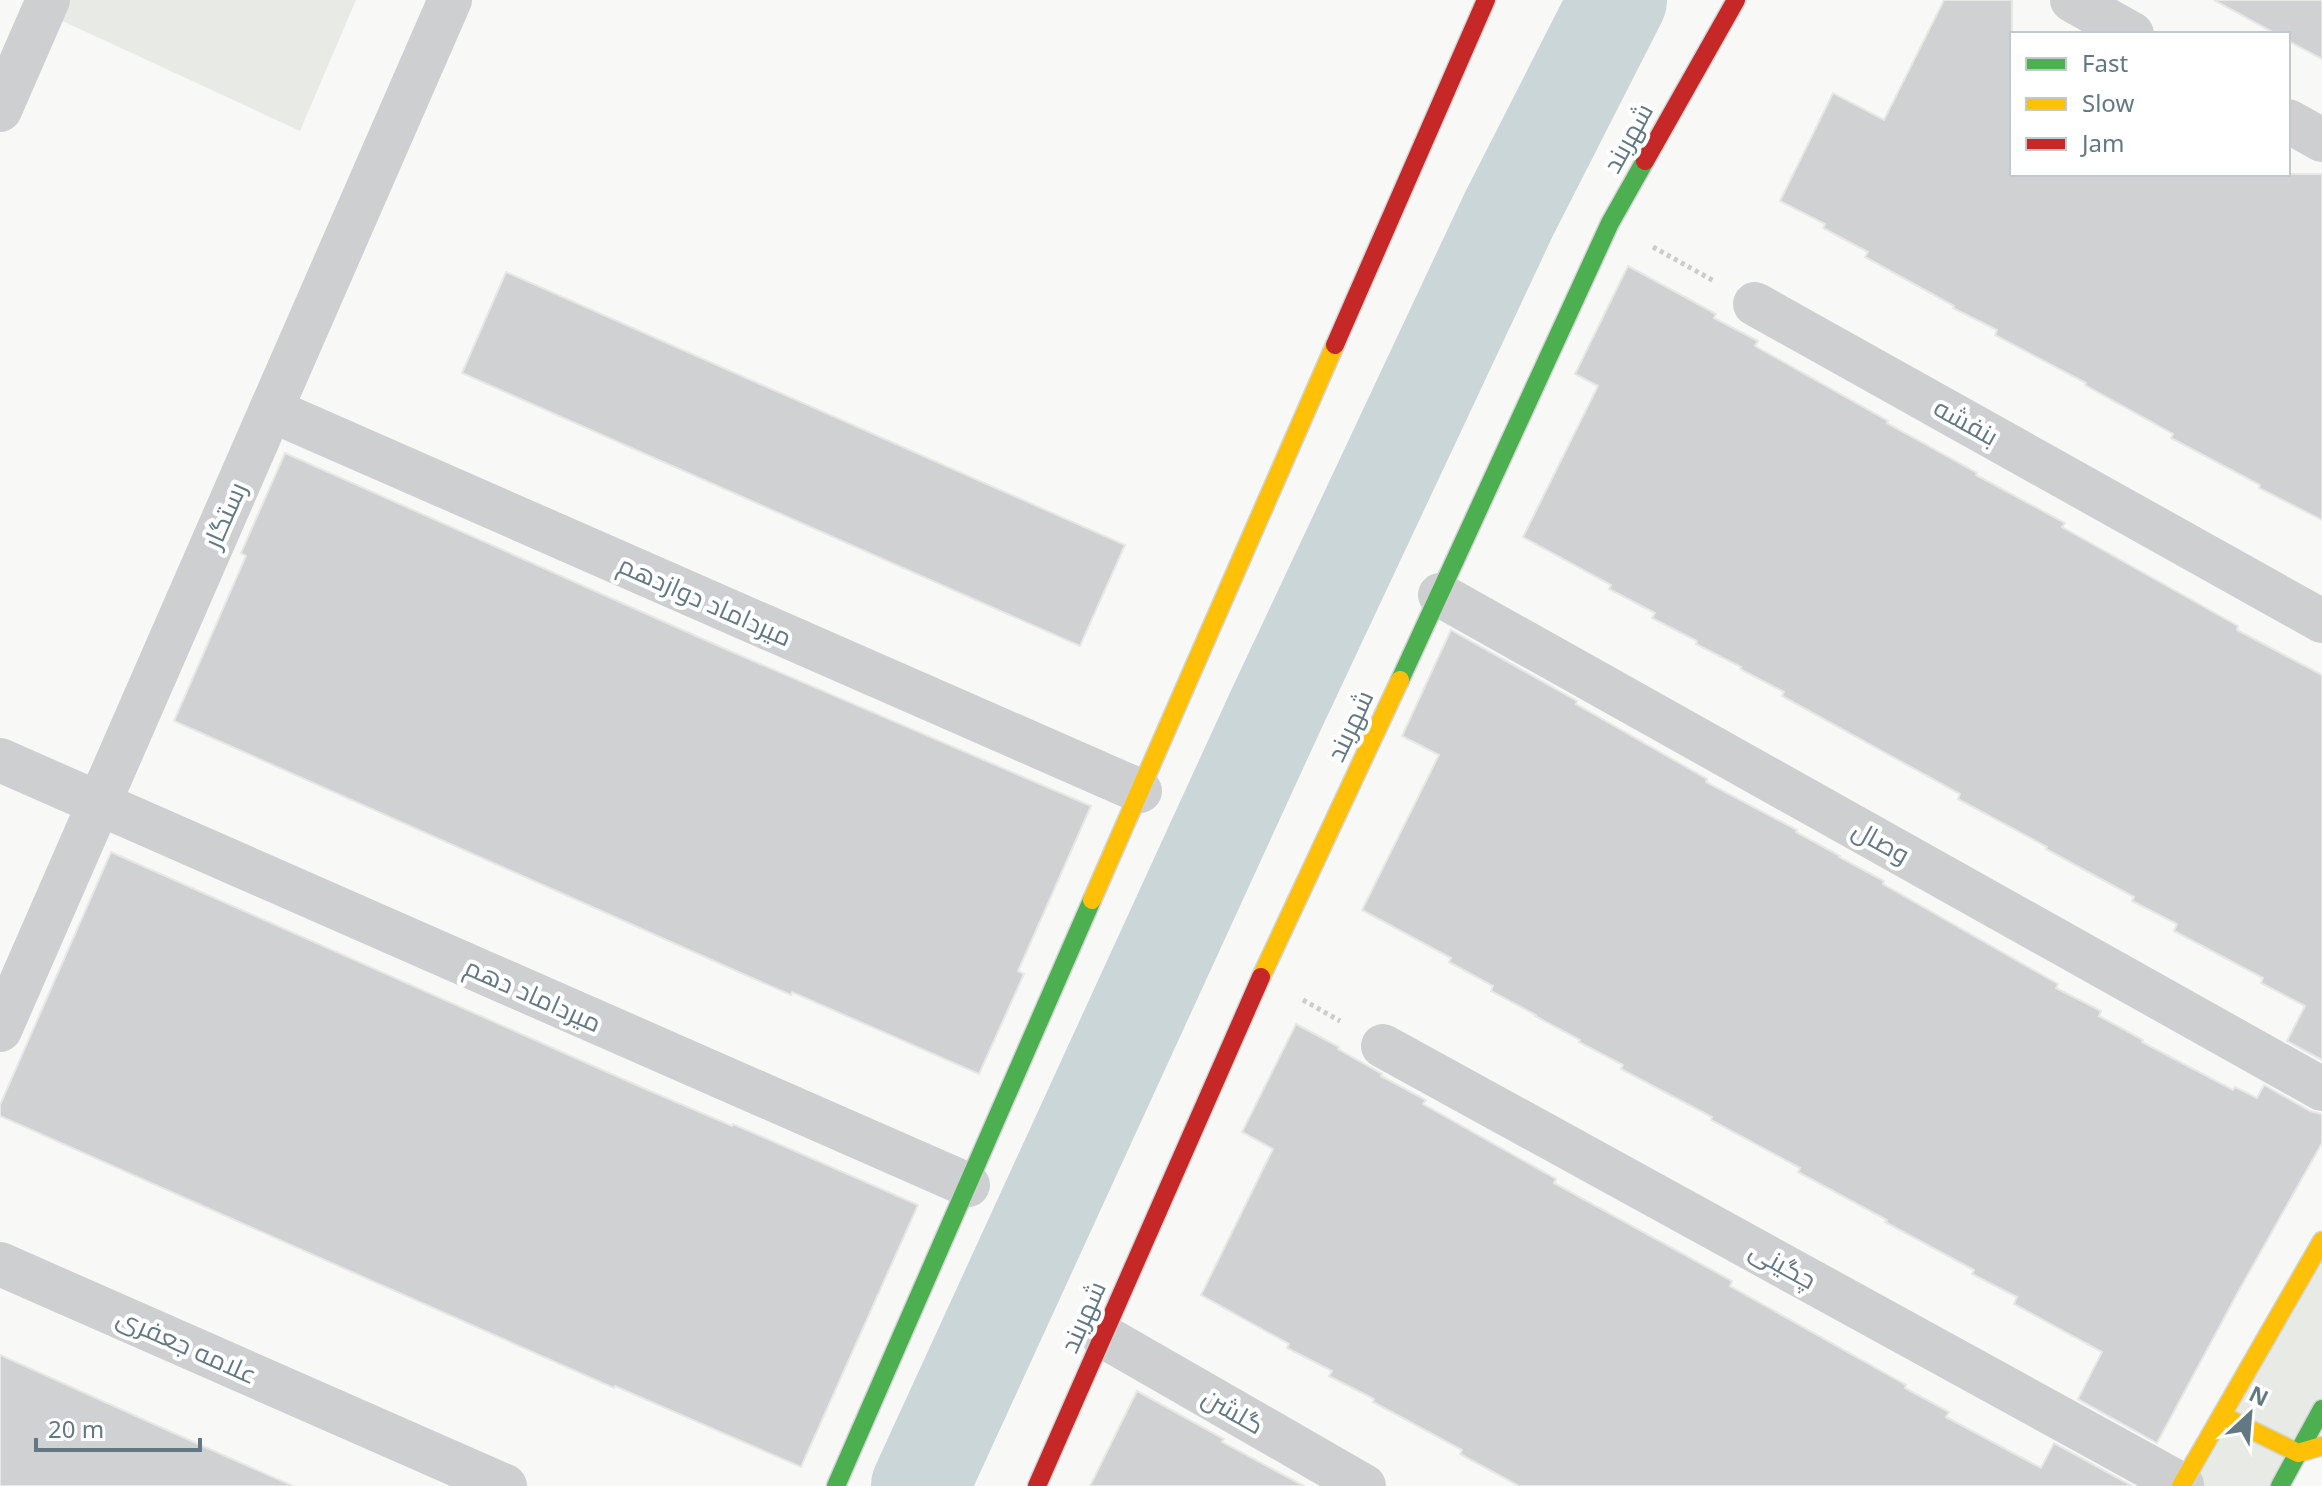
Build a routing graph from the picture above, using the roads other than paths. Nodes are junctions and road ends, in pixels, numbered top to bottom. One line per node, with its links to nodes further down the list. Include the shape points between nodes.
1 (48, 0): 7 (street)
2 (450, 0): 11 (street, رستگار)
3 (1486, 0): 15 (street)
4 (1736, 0): 12 (street, شهربند, via 1610,223)
5 (2072, 0): 6 (street)
6 (2128, 32)
7 (0, 110)
8 (2290, 122): 9 (street)
9 (2322, 140)
10 (1755, 304): 13 (street, بنفشه)
11 (271, 410): 15 (street, میرداماد دوازدهم); 16 (street, رستگار)
12 (1440, 595): 19 (street, وصال); 23 (street, شهربند, via 1261,976)
13 (2322, 621)
14 (0, 760): 16 (street, میرداماد دهم)
15 (1140, 791): 20 (street)
16 (99, 805): 17 (street, رستگار); 20 (street, میرداماد دهم)
17 (0, 1030)
18 (1383, 1046): 28 (street, چگینی)
19 (2322, 1089)
20 (968, 1185): 30 (street)
21 (2322, 1241): 25 (street)
22 (0, 1264): 29 (street, علامه جعفری)
23 (1103, 1336): 31 (street, شهربند); 32 (street, گلشن)
24 (2322, 1409): 27 (street)
25 (2223, 1416): 27 (street); 28 (street)
26 (2322, 1446): 27 (street)
27 (2298, 1453): 33 (street)
28 (2181, 1485)
29 (505, 1486)
30 (836, 1486)
31 (1037, 1486)
32 (1364, 1486)
33 (2280, 1486)

